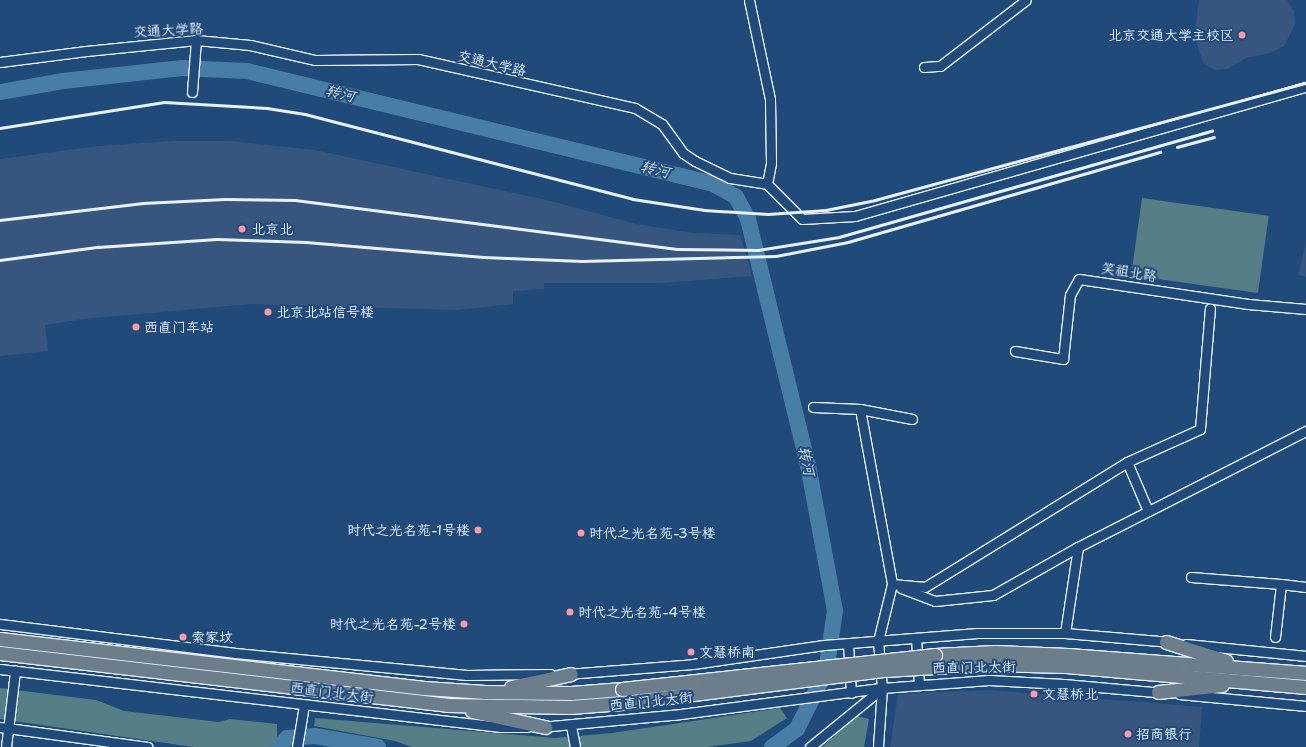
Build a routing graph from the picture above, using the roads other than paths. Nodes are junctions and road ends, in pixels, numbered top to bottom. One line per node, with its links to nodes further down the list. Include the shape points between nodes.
1 (749, 0): 8 (street, via 770,98 771,163)
2 (1026, 0): 5 (street, via 940,66)
3 (196, 40): 4 (street, 交通大学路); 6 (street); 8 (street, 交通大学路, via 250,45 321,60 418,59 635,108 662,124 683,153 695,161 730,178)
4 (0, 62)
5 (924, 67)
6 (193, 88)
7 (1306, 88): 8 (street, via 855,216 802,219)
8 (767, 184)
9 (1210, 308): 16 (street, via 1200,429)
10 (1306, 309): 11 (street, 笑祖北路, via 1248,304 1079,278 1070,295 1063,359)
11 (1015, 351)
12 (813, 407): 13 (street)
13 (860, 409): 14 (street); 20 (street)
14 (912, 419)
15 (1306, 431): 17 (street)
16 (1127, 462): 17 (street); 20 (street, via 924,586)
17 (1148, 511): 18 (street)
18 (1078, 547): 20 (street, via 993,595 935,601); 24 (street)
19 (1191, 577): 21 (street)
20 (892, 584): 28 (street)
21 (1282, 584): 22 (street); 25 (street)
22 (1306, 587)
23 (0, 624): 38 (street, 西直门北大街, via 235,654 467,675)
24 (1065, 633): 27 (street, 西直门北大街, via 978,633); 29 (street, 西直门北大街)
25 (1275, 637)
26 (4, 638): 43 (highway, 西直门北大街, via 424,688)
27 (916, 638): 28 (street, 西直门北大街); 40 (street)
28 (878, 641): 30 (street, 西直门北大街); 42 (street)
29 (1166, 642): 32 (street, 西直门北大街); 34 (highway)
30 (850, 643): 38 (street, 西直门北大街, via 693,664); 45 (street)
31 (0, 653): 47 (highway, 西直门北大街)
32 (1306, 656)
33 (935, 661): 34 (highway, 西直门北大街, via 995,652 1060,654); 39 (highway, 西直门北大街, via 1066,666); 43 (highway, 西直门北大街, bridge, via 571,693); 47 (highway, 西直门北大街, bridge, via 885,670 622,703 570,707)
34 (1247, 668): 37 (highway, 西直门北大街)
35 (0, 669): 36 (street, 西直门北大街)
36 (15, 671): 46 (street, 西直门北大街); 51 (street)
37 (1306, 673)
38 (571, 674): 43 (highway)
39 (1252, 682): 41 (highway, 西直门北大街); 44 (highway)
40 (919, 685): 42 (street, 西直门北大街); 44 (street, 西直门北大街, via 989,680)
41 (1306, 687)
42 (882, 688): 45 (street, 西直门北大街); 57 (street); 58 (street)
43 (485, 692)
44 (1158, 692): 48 (street, 西直门北大街)
45 (847, 693): 49 (street, 西直门北大街)
46 (304, 705): 50 (street, 西直门北大街, via 501,727); 52 (street)
47 (447, 706): 50 (highway)
48 (1306, 706)
49 (571, 726): 50 (street, 西直门北大街); 55 (street); 56 (street)
50 (545, 727)
51 (4, 728): 53 (street); 54 (street)
52 (297, 746)
53 (6, 747)
54 (148, 747)
55 (571, 747)
56 (575, 747)
57 (810, 747)
58 (878, 747)

